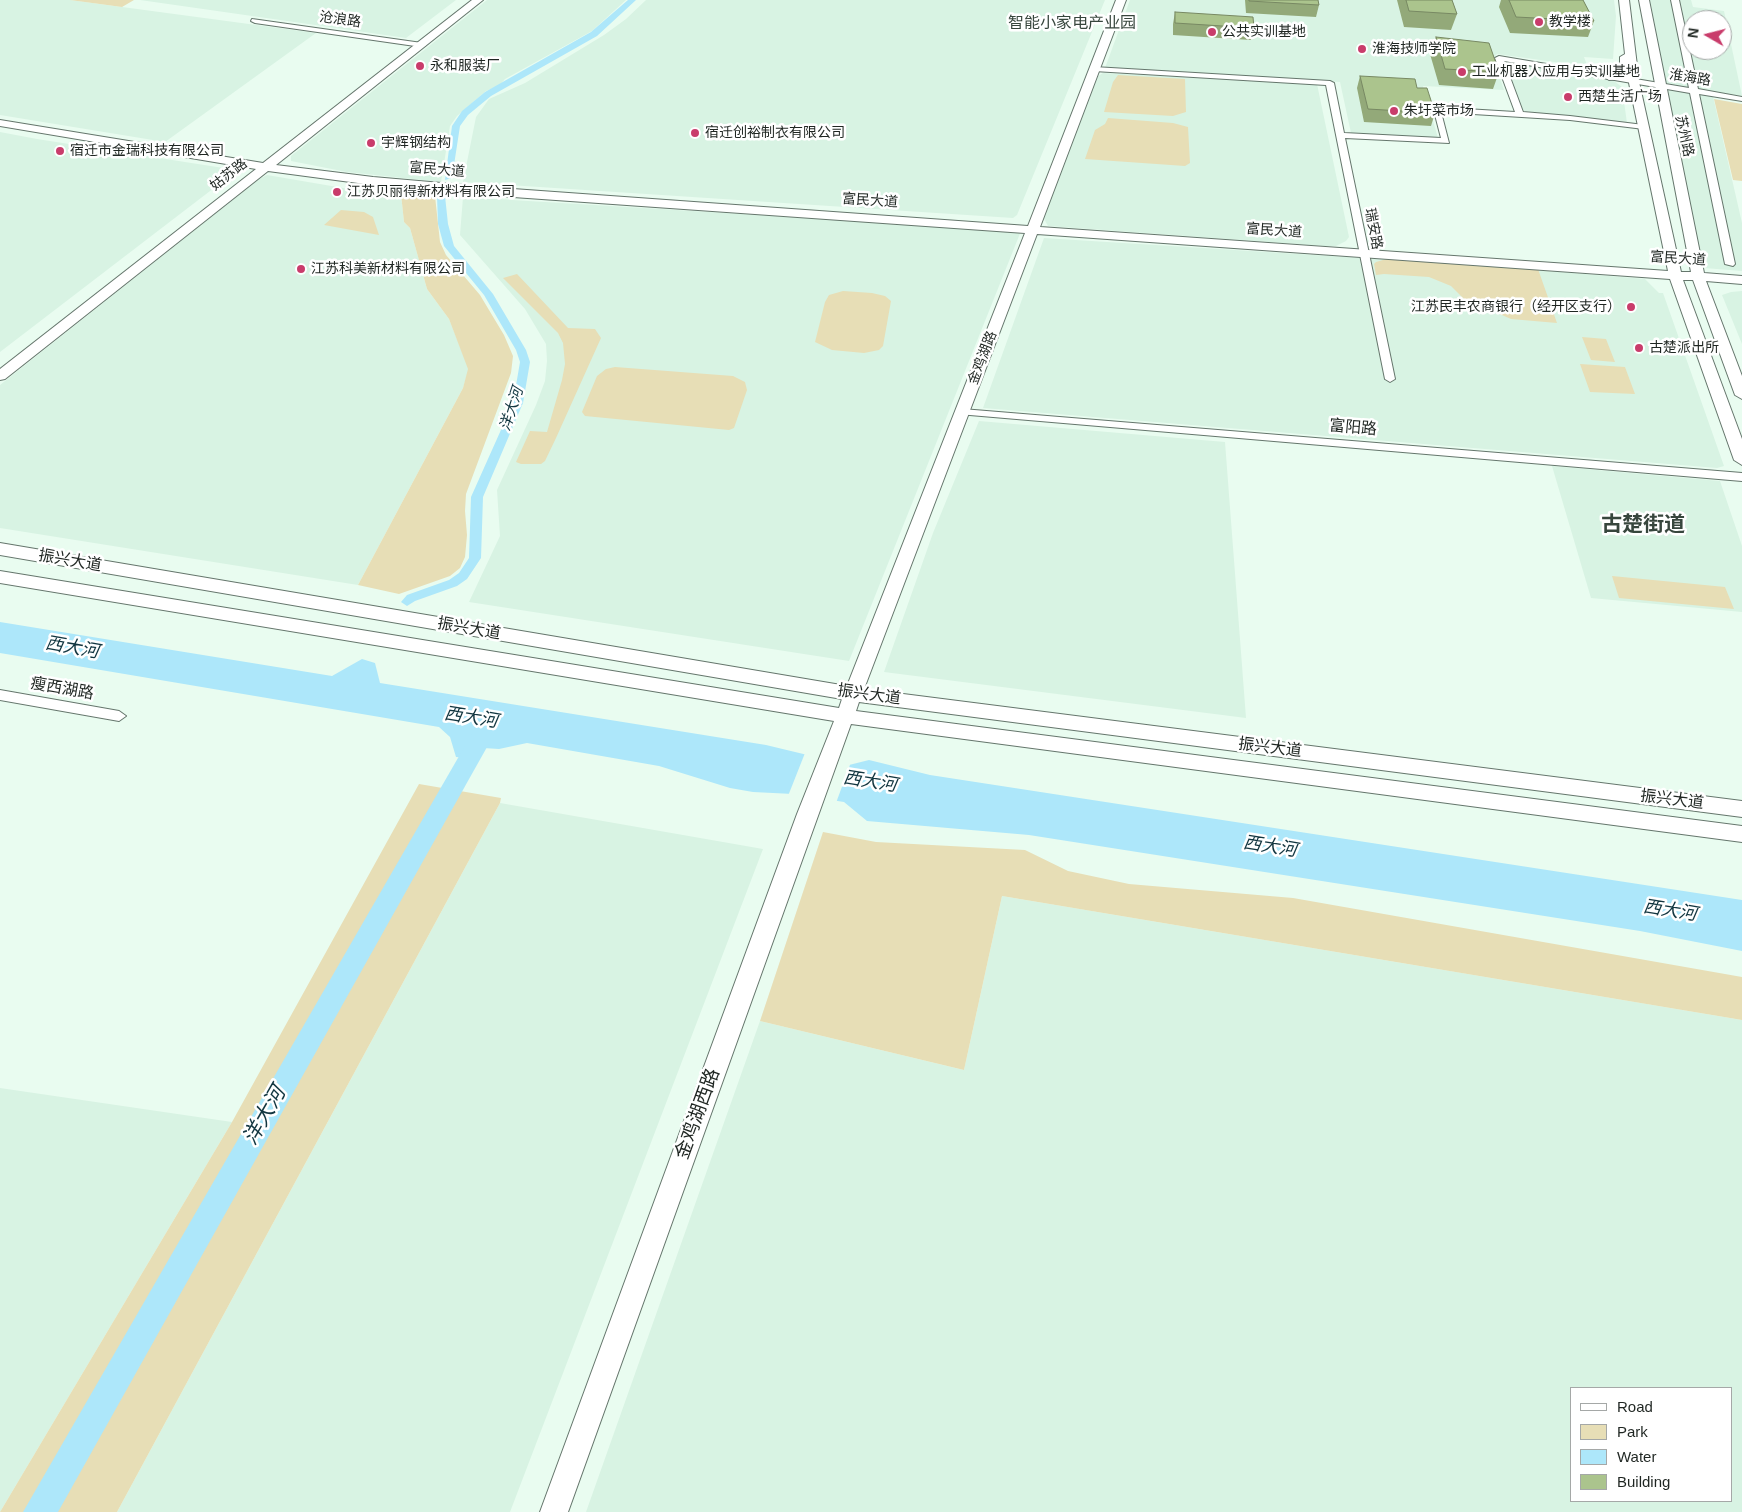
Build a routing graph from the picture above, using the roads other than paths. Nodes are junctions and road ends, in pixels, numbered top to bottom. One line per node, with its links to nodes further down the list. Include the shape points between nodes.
1 (478, 0): 8 (street, 姑苏路)
2 (1121, 0): 9 (street, 金鸡湖路)
3 (1624, 0): 7 (street)
4 (1644, 0): 12 (street, 苏州路)
5 (1675, 0): 13 (street)
6 (255, 21): 8 (street, 沧浪路)
7 (1628, 29): 10 (street, via 1623,44 1626,74); 11 (street)
8 (422, 45): 19 (street, 姑苏路)
9 (1094, 69): 18 (street, 瑞安路, via 1330,83); 20 (street, 金鸡湖路)
10 (1609, 77): 11 (street, 淮海路); 15 (street, 淮海路, via 1499,58)
11 (1634, 82): 12 (street, 淮海路); 17 (street)
12 (1659, 86): 13 (street, 淮海路); 24 (street, 苏州路)
13 (1694, 92): 14 (street, 淮海路); 22 (street)
14 (1742, 99)
15 (1520, 114): 17 (street); 18 (street, via 1436,109 1446,141)
16 (0, 124): 19 (street, 富民大道)
17 (1644, 127): 23 (street)
18 (1340, 135): 21 (street, 瑞安路)
19 (264, 167): 20 (street, 富民大道, via 489,191); 26 (street, 姑苏路)
20 (1032, 230): 21 (street, 富民大道); 29 (street, 金鸡湖路)
21 (1364, 254): 23 (street, 富民大道); 27 (street, 瑞安路)
22 (1730, 264)
23 (1675, 275): 24 (street, 富民大道); 30 (street)
24 (1698, 277): 25 (street, 富民大道); 28 (street, 苏州路)
25 (1742, 280)
26 (0, 376)
27 (1390, 379)
28 (1742, 395)
29 (962, 412): 31 (street, 富阳路); 34 (street, 金鸡湖路)
30 (1742, 460)
31 (1742, 477)
32 (0, 549): 34 (street, 振兴大道)
33 (0, 577): 37 (street, 振兴大道)
34 (853, 694): 37 (street, 金鸡湖路); 38 (street, 振兴大道)
35 (0, 695): 36 (street, 瘦西湖路)
36 (119, 716)
37 (844, 716): 39 (street, 振兴大道); 40 (street, 金鸡湖西路)
38 (1742, 809)
39 (1742, 834)
40 (554, 1512)

